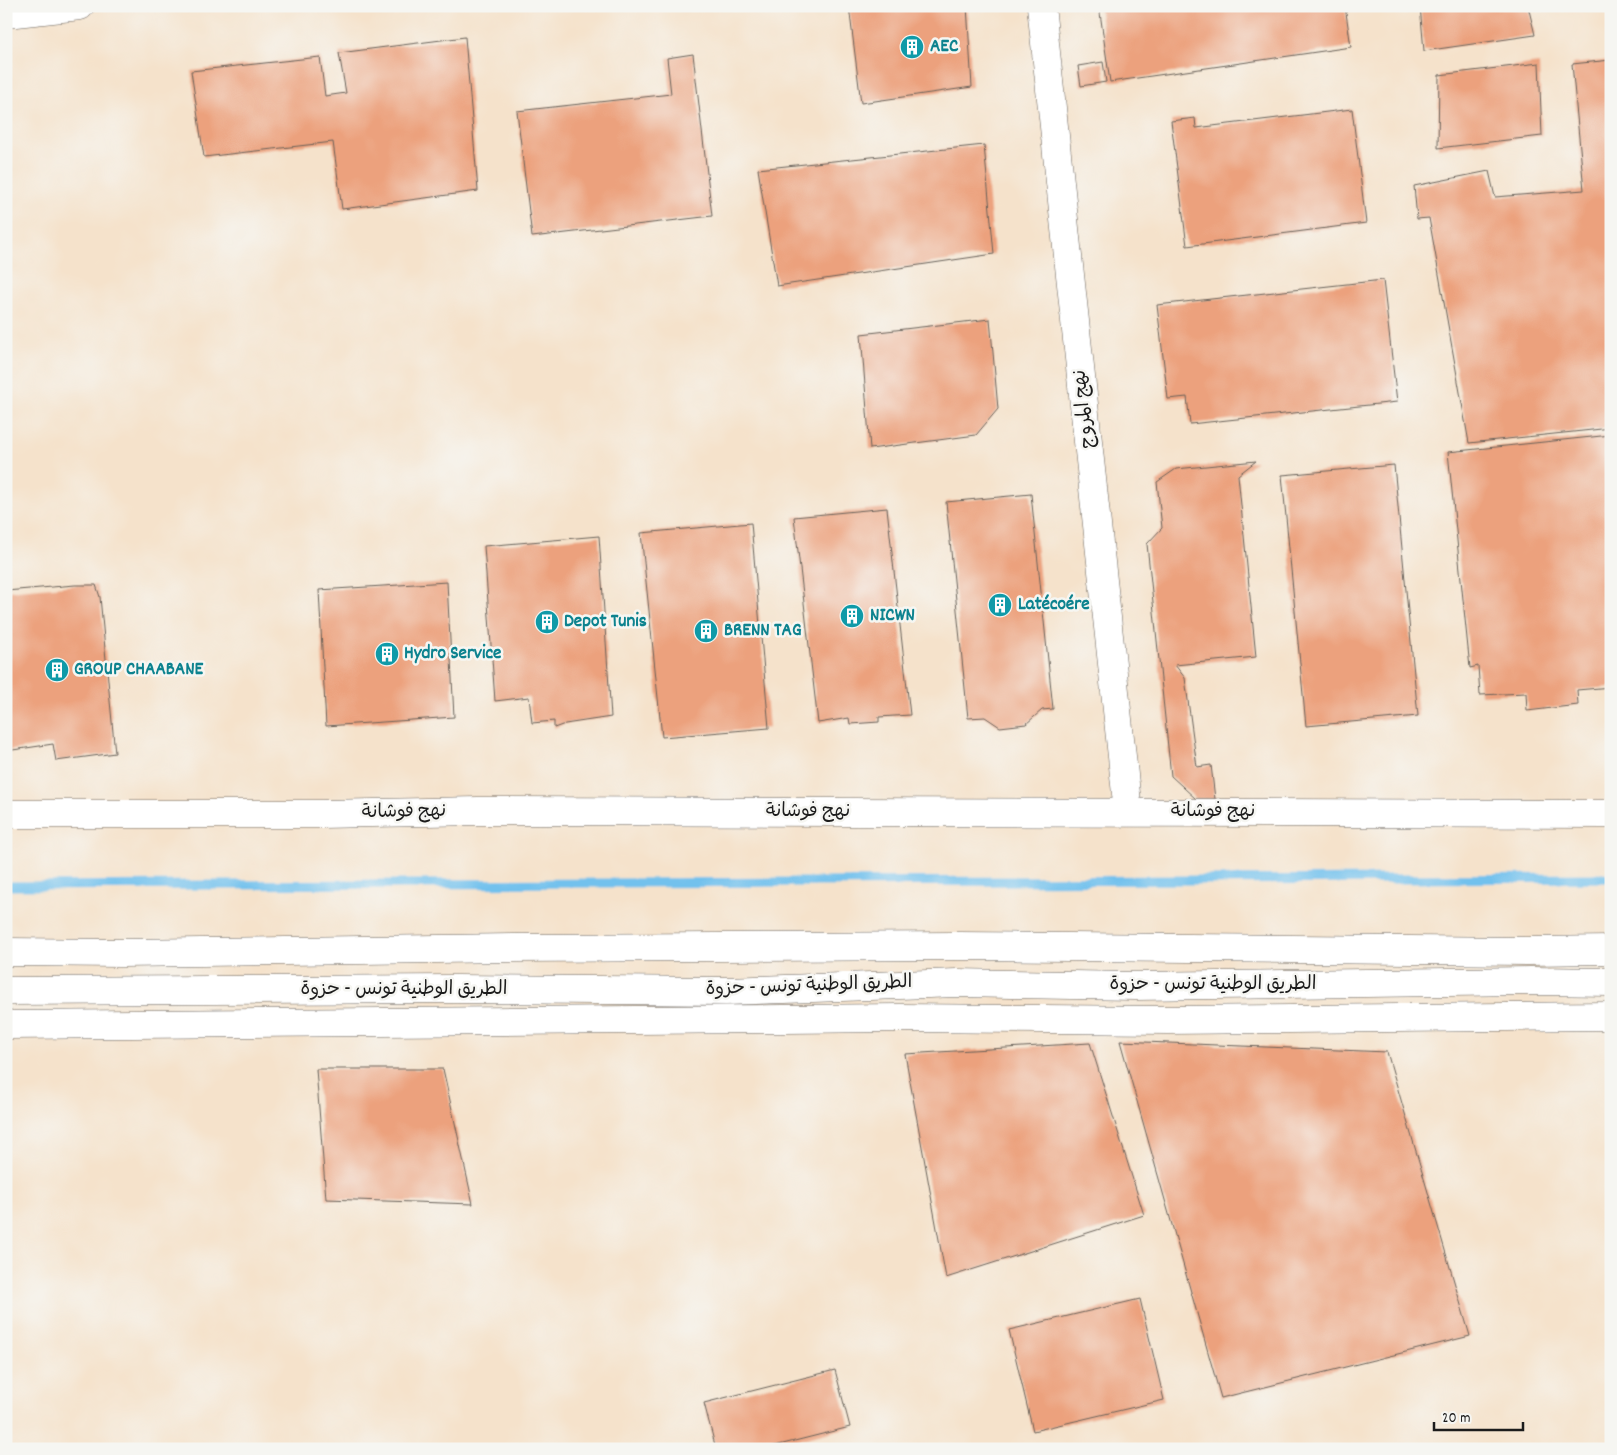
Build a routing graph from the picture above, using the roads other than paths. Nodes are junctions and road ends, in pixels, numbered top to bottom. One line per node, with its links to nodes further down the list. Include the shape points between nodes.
1 (80, 6): 3 (main road)
2 (1041, 6): 4 (main road, نهج المروج)
3 (6, 14)
4 (1128, 812): 5 (main road, نهج فوشانة); 6 (main road, نهج فوشانة)
5 (6, 814)
6 (1611, 814)
7 (1611, 950): 8 (main road, الطريق الوطنية تونس - حزوة, via 958,946)
8 (6, 952)
9 (1611, 982): 10 (main road, الطريق الوطنية تونس - حزوة, via 1135,986 957,983 726,990)
10 (6, 991)
11 (1611, 1016): 12 (main road)
12 (6, 1025)

